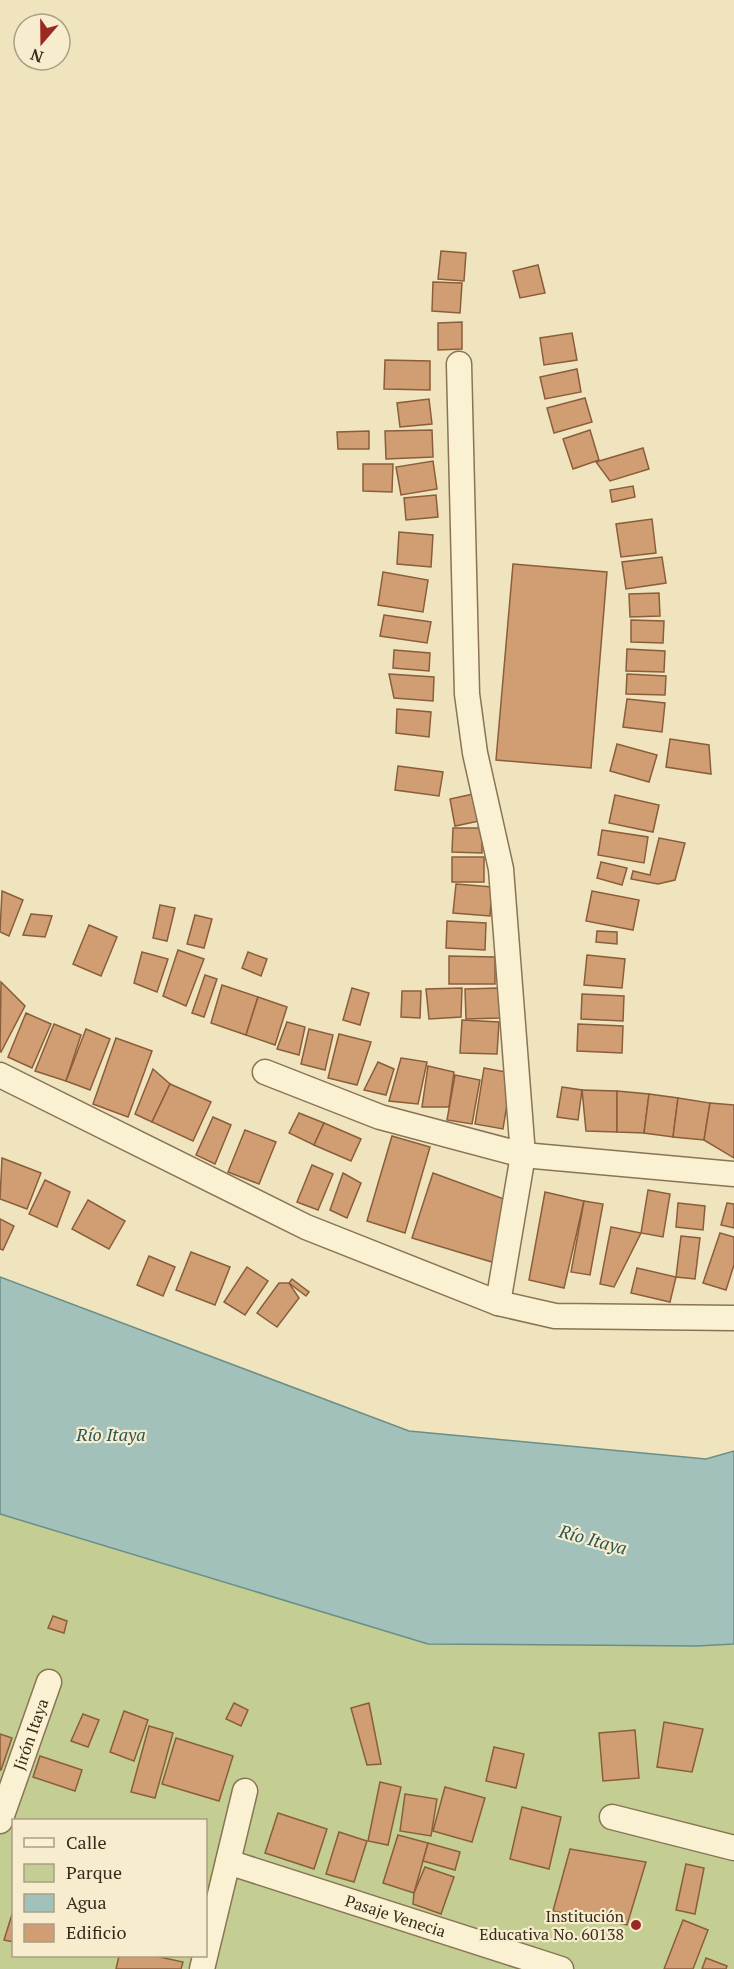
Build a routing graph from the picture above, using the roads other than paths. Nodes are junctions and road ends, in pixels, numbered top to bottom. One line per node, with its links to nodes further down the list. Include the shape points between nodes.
1 (459, 364): 4 (street, via 467,694 475,753 501,869)
2 (265, 1072): 4 (street, via 380,1117)
3 (0, 1075): 6 (street, via 306,1227)
4 (523, 1155): 5 (street); 6 (street)
5 (734, 1174)
6 (498, 1304): 7 (street, via 555,1316)
7 (734, 1318)
8 (49, 1682): 11 (street, Jirón Itaya)
9 (245, 1791): 13 (street)
10 (612, 1817): 12 (street)
11 (0, 1821)
12 (734, 1848)
13 (228, 1862): 14 (street); 15 (street, Pasaje Venecia)
14 (207, 1948)
15 (561, 1969)

